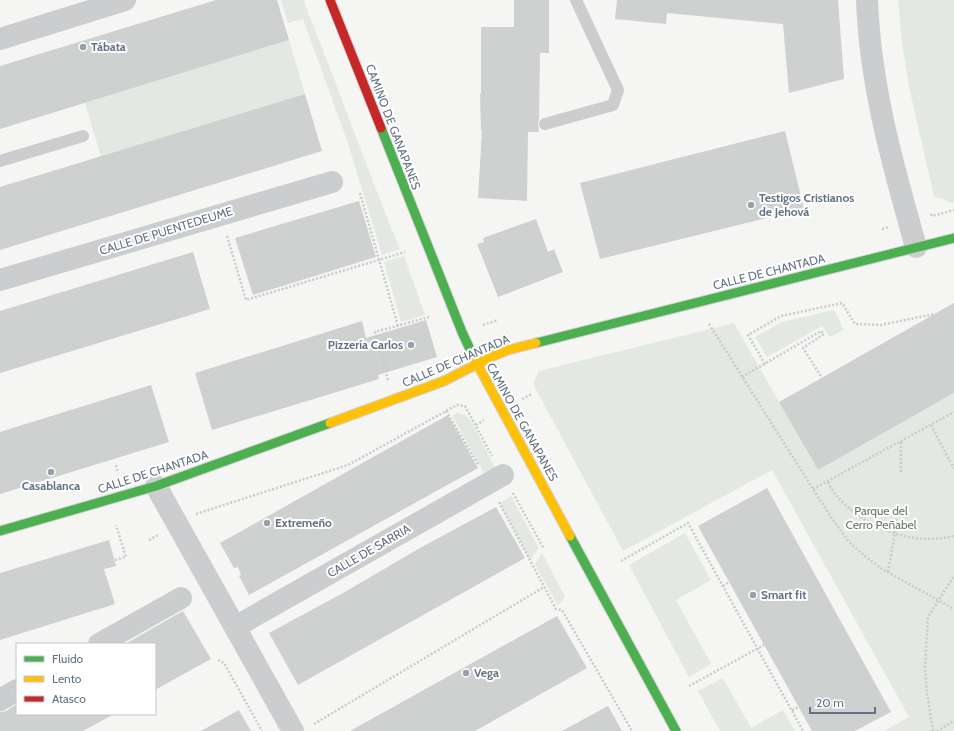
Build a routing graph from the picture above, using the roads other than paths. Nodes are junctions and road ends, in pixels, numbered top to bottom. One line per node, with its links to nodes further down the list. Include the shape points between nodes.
1 (125, 0): 5 (street)
2 (330, 0): 13 (street, CAMINO DE GANAPANES)
3 (576, 0): 6 (lane, via 618,90 613,105)
4 (867, 0): 11 (street, via 869,40 878,96)
5 (0, 39)
6 (545, 124)
7 (83, 136): 8 (lane)
8 (0, 160)
9 (332, 182): 12 (street, CALLE DE PUENTEDEUME)
10 (954, 238): 11 (street, CALLE DE CHANTADA)
11 (916, 247): 13 (street, CALLE DE CHANTADA, via 508,350)
12 (0, 280)
13 (477, 365): 15 (street, CALLE DE CHANTADA, via 444,381); 23 (street, CAMINO DE GANAPANES)
14 (496, 480): 18 (street, CALLE DE SARRIA)
15 (156, 486): 16 (street, CALLE DE CHANTADA); 18 (street)
16 (0, 532)
17 (181, 598): 19 (street)
18 (235, 627): 22 (street)
19 (101, 643)
20 (16, 691): 21 (street)
21 (0, 700)
22 (302, 728)
23 (676, 731)

